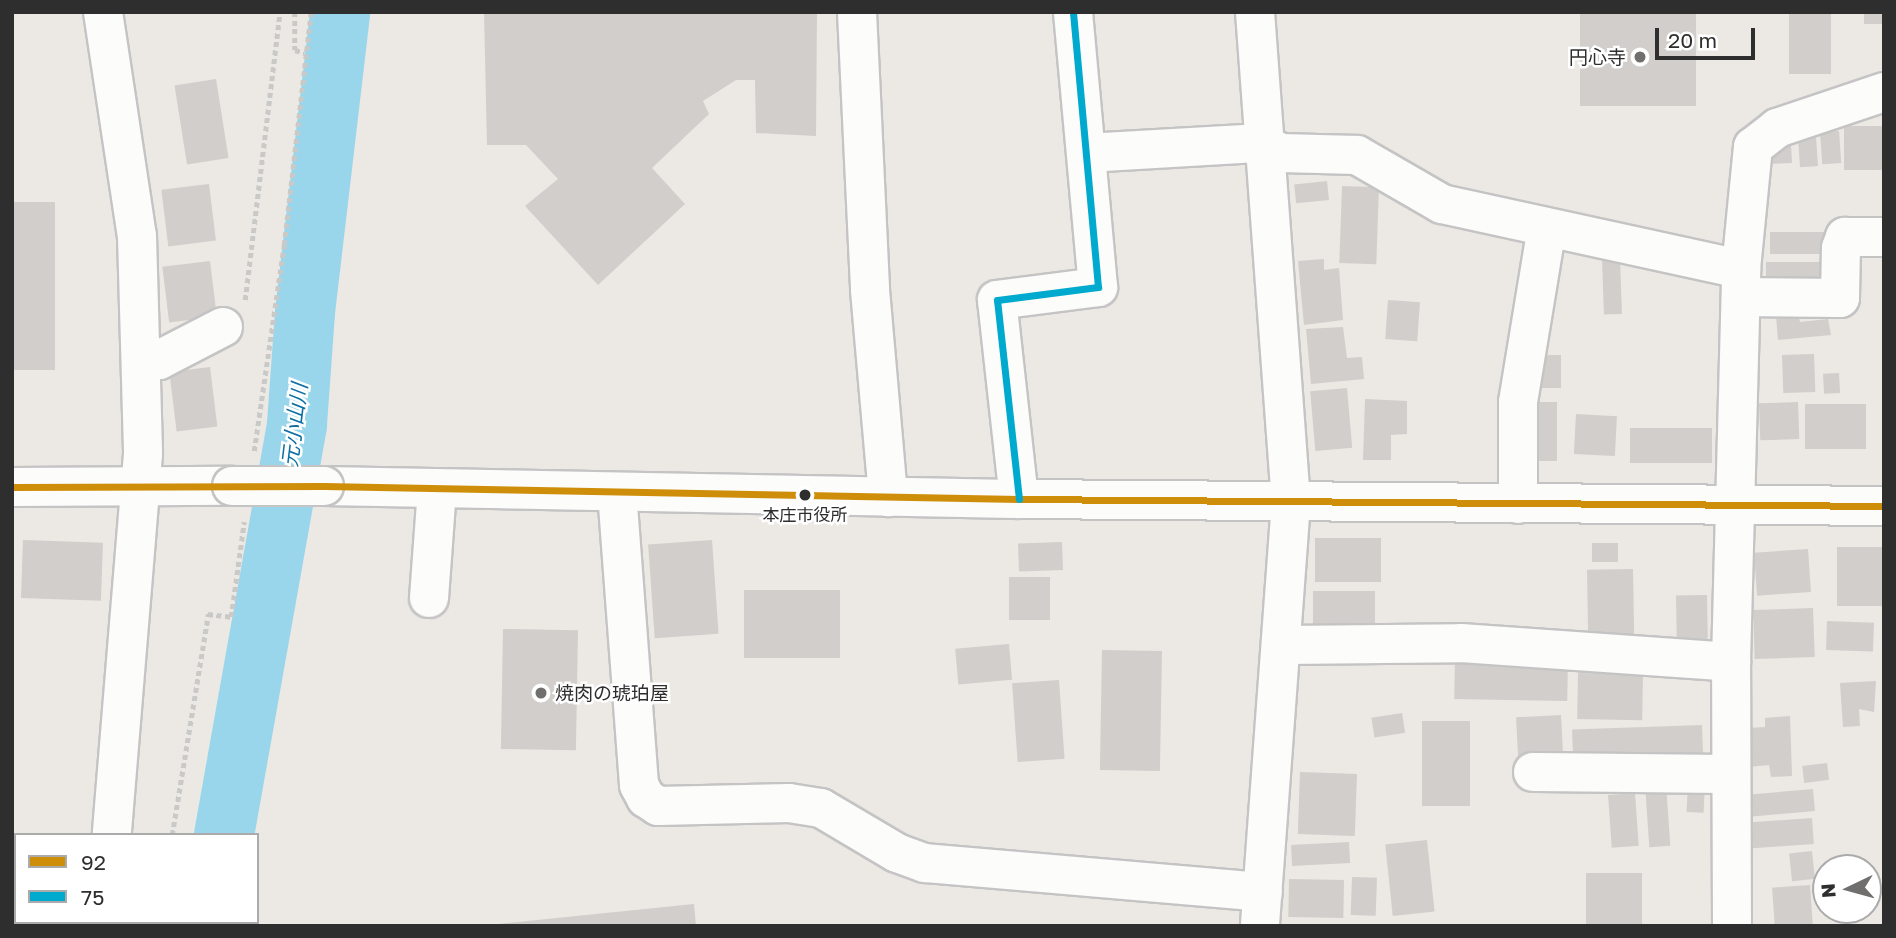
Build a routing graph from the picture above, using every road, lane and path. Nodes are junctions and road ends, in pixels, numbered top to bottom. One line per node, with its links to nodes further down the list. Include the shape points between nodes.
1 (103, 12): 16 (street, via 137,236)
2 (280, 12): 15 (path, via 244,309)
3 (295, 12): 8 (path, via 295,50)
4 (311, 12): 8 (path)
5 (856, 12): 22 (street, via 870,290)
6 (1073, 12): 11 (street)
7 (1255, 12): 10 (street)
8 (306, 53): 17 (path, via 284,245)
9 (1884, 92): 14 (street, via 1777,128 1753,147)
10 (1262, 143): 11 (street); 12 (street, via 1281,153 1357,155 1443,204); 24 (street)
11 (1086, 153): 23 (street, via 1098,287 997,300)
12 (1547, 228): 14 (street); 25 (street, via 1518,402)
13 (1884, 237): 14 (street, via 1845,237 1839,298)
14 (1741, 283): 26 (street)
15 (223, 327): 16 (street, via 159,360)
16 (141, 362): 20 (street)
17 (244, 485): 19 (street, bridge); 20 (street); 34 (path, via 231,617 208,614)
18 (12, 487): 20 (street)
19 (437, 488): 21 (street); 28 (street)
20 (142, 489): 33 (street)
21 (617, 492): 22 (street); 35 (street, via 639,785 646,798 658,806 789,803 821,808 897,853 925,863)
22 (888, 497): 23 (street)
23 (1019, 499): 24 (street)
24 (1291, 502): 25 (street); 29 (street)
25 (1518, 504): 26 (street)
26 (1738, 505): 27 (street); 30 (street)
27 (1884, 506)
28 (429, 598)
29 (1283, 645): 30 (street, via 1461,643); 35 (street)
30 (1731, 662): 32 (street)
31 (1534, 772): 32 (street)
32 (1731, 774): 36 (street)
33 (112, 833)
34 (172, 833)
35 (1261, 909)
36 (1732, 926)

